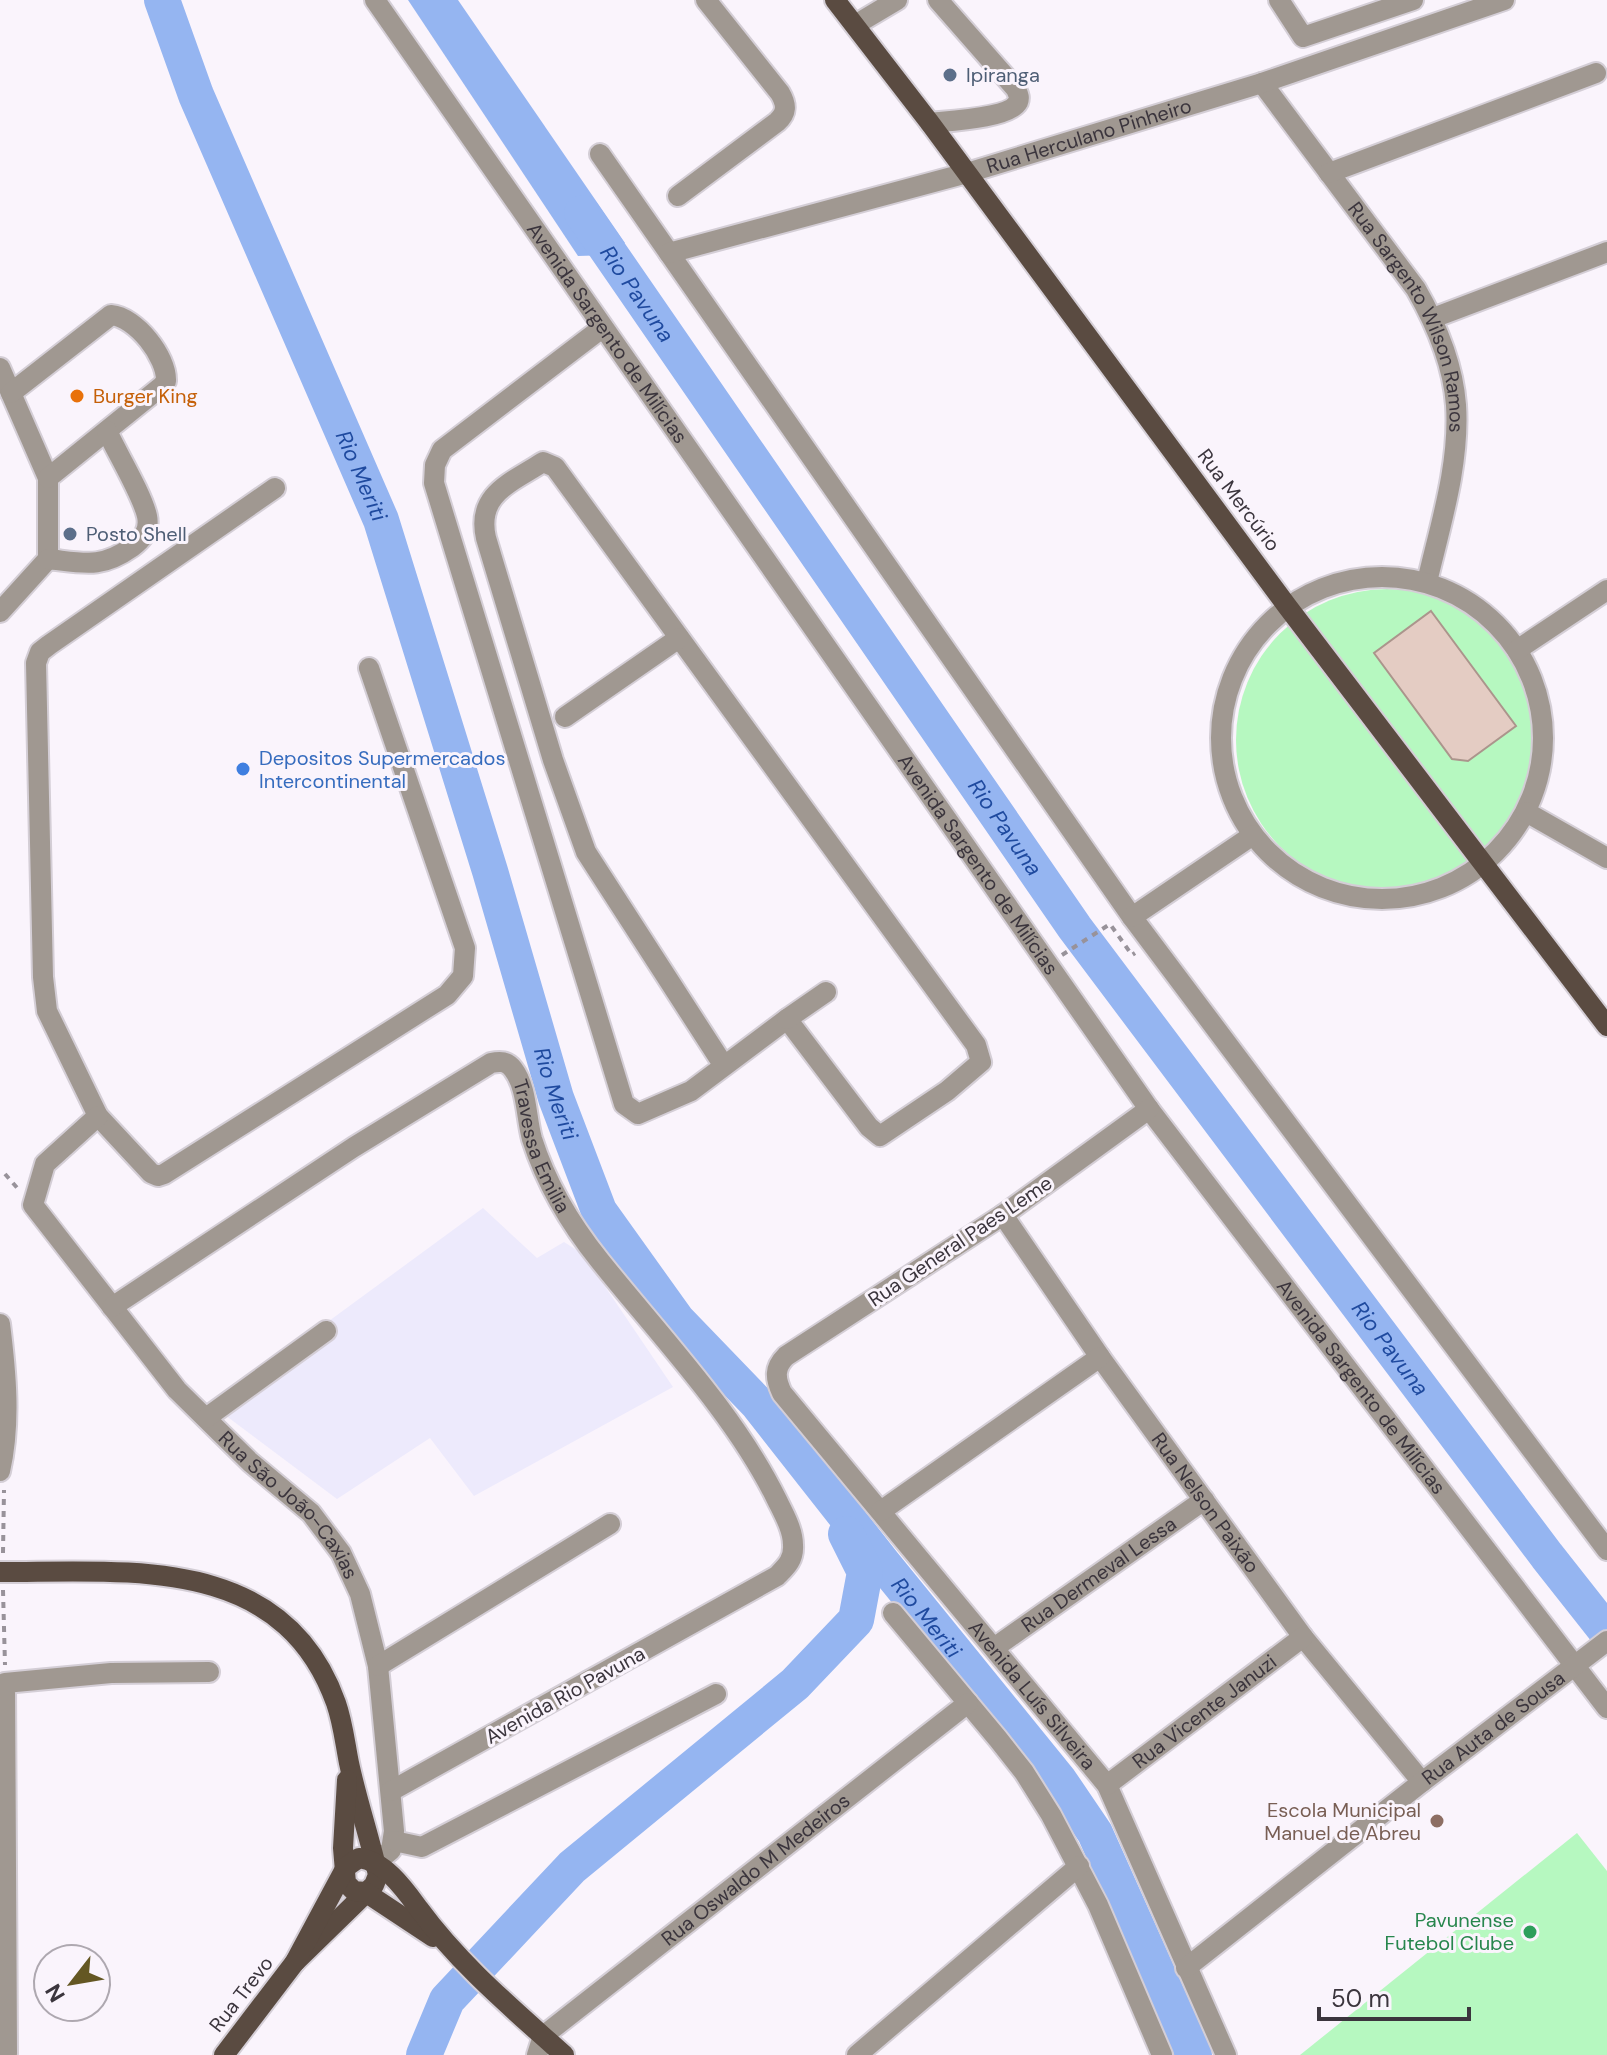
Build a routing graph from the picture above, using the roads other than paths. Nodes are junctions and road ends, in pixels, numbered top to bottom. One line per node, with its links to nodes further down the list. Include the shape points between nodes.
1 (375, 0): 19 (street, Avenida Sargento de Milícias)
2 (706, 0): 15 (street, via 780,93 785,111)
3 (897, 0): 8 (street)
4 (938, 0): 11 (street, via 1019,97 996,113)
5 (1279, 0): 6 (street, via 1303,37)
6 (1413, 0)
7 (1504, 0): 10 (street, Rua Herculano Pinheiro)
8 (844, 9): 11 (main road, Rua Mercúrio)
9 (1596, 73): 14 (street)
10 (1262, 83): 13 (street, Rua Herculano Pinheiro); 14 (street, Rua Sargento Wilson Ramos)
11 (930, 123): 13 (main road, Rua Mercúrio)
12 (600, 154): 17 (street)
13 (967, 173): 17 (street, Rua Herculano Pinheiro); 28 (main road, Rua Mercúrio)
14 (1329, 173): 18 (street, Rua Sargento Wilson Ramos, via 1388,248)
15 (678, 196)
16 (1607, 252): 18 (street)
17 (669, 253): 38 (street)
18 (1433, 318): 26 (street, Rua Sargento Wilson Ramos, via 1456,406 1454,451)
19 (602, 328): 42 (street, via 442,450 434,483 624,1104 638,1114 691,1091); 43 (street, Avenida Sargento de Milícias)
20 (0, 368): 21 (street)
21 (11, 393): 22 (street, via 111,315 122,316 134,323 165,366 166,381); 23 (street)
22 (107, 431): 23 (street); 25 (street, via 147,513 146,534 108,562)
23 (48, 478): 25 (street)
24 (275, 488): 44 (street, via 49,645 36,663 44,996)
25 (48, 559): 29 (street)
26 (1427, 582): 28 (street, via 1391,576 1354,578 1319,588); 31 (street, via 1478,608)
27 (1607, 590): 31 (street)
28 (1287, 606): 35 (street, via 1239,661 1226,695 1223,768 1234,803); 37 (main road, Rua Mercúrio)
29 (0, 612)
30 (679, 638): 33 (street); 40 (street, via 976,1045 981,1062 880,1136); 42 (street, via 555,467 543,462 487,503 486,538 586,852)
31 (1517, 650): 34 (street, via 1533,681 1541,714 1538,781)
32 (369, 668): 44 (street, via 465,948 463,976 447,995 164,1174 151,1173)
33 (565, 717)
34 (1526, 812): 36 (street); 37 (street)
35 (1253, 835): 37 (street, via 1283,866 1321,888 1363,899 1406,898 1447,886); 38 (street)
36 (1607, 858)
37 (1484, 864): 41 (main road, Rua Mercúrio)
38 (1132, 917): 56 (street)
39 (826, 992): 40 (street)
40 (787, 1019): 42 (street)
41 (1607, 1026)
42 (724, 1066)
43 (1149, 1109): 45 (street, Rua General Paes Leme); 63 (street, Avenida Sargento de Milícias)
44 (98, 1116): 46 (street, Rua São João-Caxias, via 45,1164 33,1205)
45 (1003, 1215): 49 (street, Rua Nelson Paixão); 50 (street, Rua General Paes Leme, via 786,1356)
46 (112, 1307): 51 (street, Rua São João-Caxias, via 177,1390); 58 (street, Travessa Emilia, via 491,1063 511,1066 546,1175 567,1214 749,1447 787,1520 794,1544 791,1561)
47 (0, 1324): 52 (street, via 6,1444)
48 (326, 1331): 51 (street)
49 (1100, 1357): 53 (street, Rua Nelson Paixão); 54 (street)
50 (776, 1373): 54 (street, Avenida Luís Silveira, via 782,1393)
51 (206, 1418): 64 (street, Rua São João-Caxias, via 311,1513 341,1553 360,1594)
52 (0, 1471)
53 (1204, 1500): 60 (street, Rua Nelson Paixão); 62 (street, Rua Dermeval Lessa)
54 (881, 1511): 62 (street, Avenida Luís Silveira)
55 (610, 1524): 64 (street)
56 (1607, 1550)
57 (1, 1564): 69 (main road, via 139,1573 200,1581 237,1594 286,1627 307,1651 337,1704)
58 (739, 1599): 72 (street, Avenida Rio Pavuna)
59 (893, 1613): 67 (street)
60 (1303, 1637): 70 (street, Rua Nelson Paixão); 71 (street, Rua Vicente Januzi)
61 (1607, 1641): 63 (street, Rua Auta de Sousa)
62 (994, 1648): 71 (street, Avenida Luís Silveira)
63 (1580, 1661): 68 (street, Avenida Sargento de Milícias); 70 (street, Rua Auta de Sousa)
64 (378, 1666): 72 (street, Rua São João-Caxias)
65 (209, 1672): 82 (street, via 111,1673 5,1683)
66 (716, 1694): 73 (street, via 422,1847)
67 (968, 1703): 75 (street, via 1024,1772); 81 (street, Rua Oswaldo M Medeiros)
68 (1607, 1708)
69 (349, 1762): 74 (main road); 76 (main road)
70 (1422, 1782): 80 (street, Rua Auta de Sousa)
71 (1107, 1785): 80 (street, Avenida Luís Silveira)
72 (391, 1791): 73 (street, Rua São João-Caxias)
73 (394, 1841): 74 (street)
74 (374, 1864): 76 (main road, via 359,1858); 77 (main road, via 377,1881); 78 (main road, via 399,1881)
75 (1079, 1866): 85 (street); 86 (street)
76 (344, 1872): 77 (main road, via 349,1888); 79 (main road, Rua Trevo)
77 (365, 1892): 78 (main road); 79 (main road, Rua Trevo)
78 (455, 1954): 81 (main road)
79 (295, 1962): 83 (main road, Rua Trevo)
80 (1186, 1968): 87 (street, Avenida Luís Silveira)
81 (540, 2046): 84 (main road)
82 (3, 2055)
83 (224, 2055)
84 (564, 2055)
85 (857, 2055)
86 (1162, 2055)
87 (1226, 2055)

